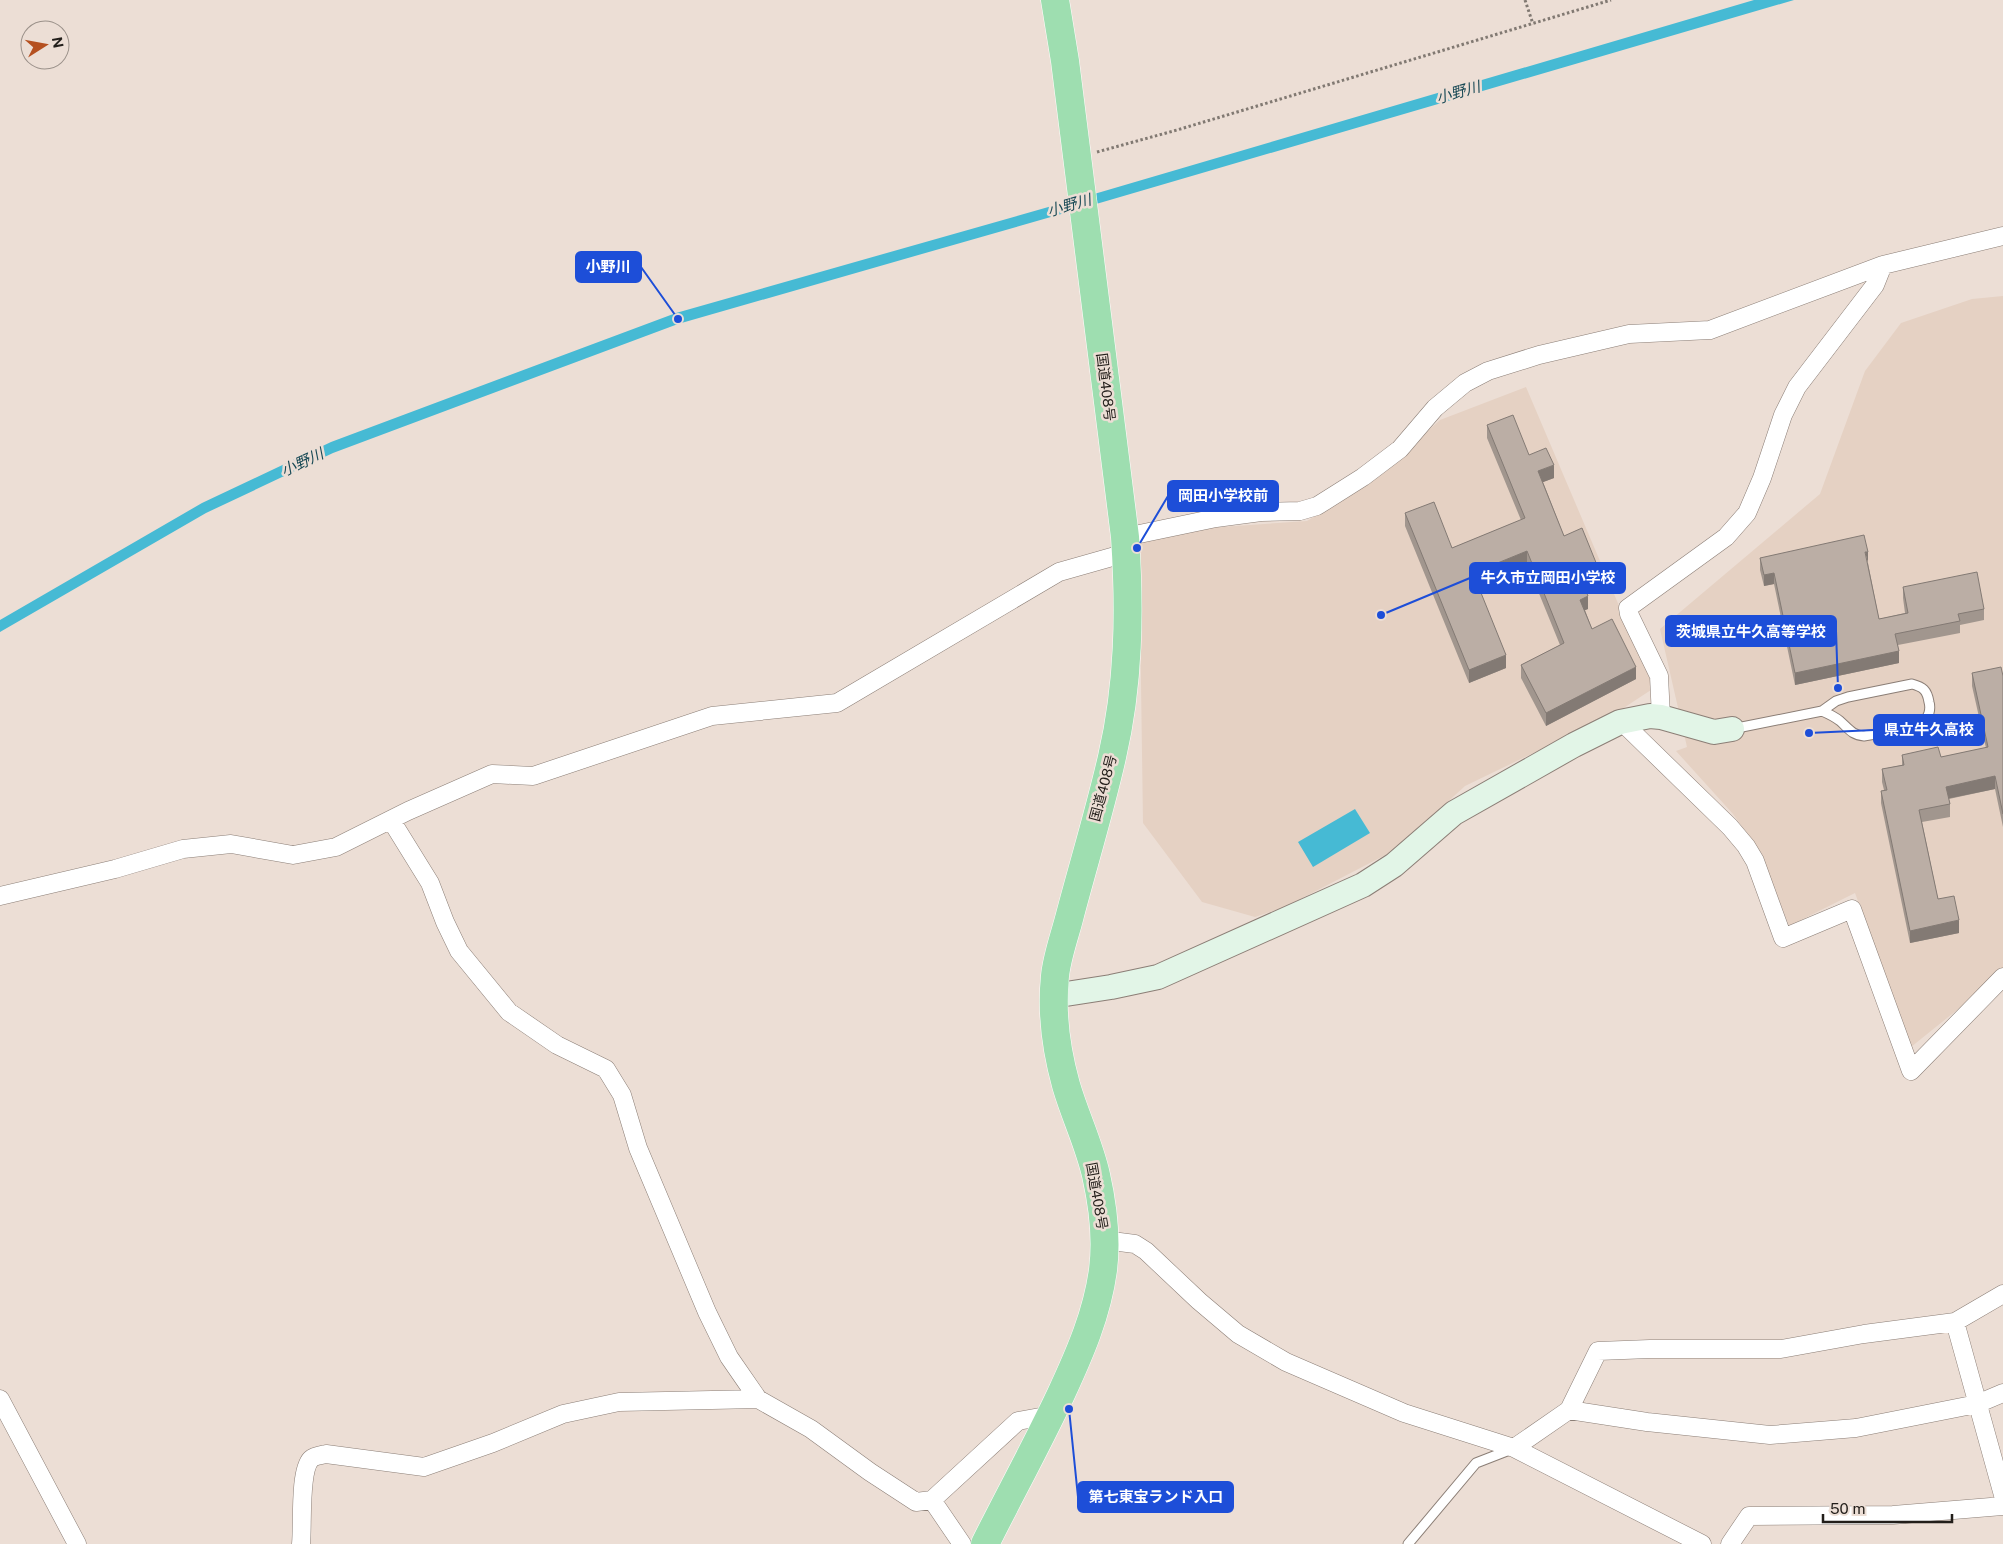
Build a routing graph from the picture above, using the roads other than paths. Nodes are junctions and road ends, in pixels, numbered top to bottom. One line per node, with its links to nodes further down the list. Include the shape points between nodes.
1 (1055, 0): 4 (highway, 国道408号)
2 (2003, 236): 3 (street)
3 (1883, 265): 4 (street, via 1710,330 1629,334 1539,355 1488,371 1465,383 1435,408 1400,449 1317,506 1300,511 1216,518); 6 (street, via 1875,284 1797,386 1747,513 1726,537 1628,608 1659,676)
4 (1126, 545): 9 (street, via 1059,572 837,703 712,716 533,776 492,774); 12 (highway, 国道408号, via 1128,626 1123,698 1112,757 1055,973)
5 (1822, 711): 5 (lane, via 1848,697 1912,684 1922,686 1930,705 1928,717 1921,724 1864,736 1857,736); 8 (lane)
6 (1662, 717): 7 (street); 8 (street, via 1714,732)
7 (1622, 722): 11 (street, via 1746,846 1755,861 1782,938 1852,909 1911,1071); 12 (street, via 1454,812 1394,865 1363,885 1158,977)
8 (1732, 729)
9 (391, 820): 10 (street, via 336,847 293,855 231,844 183,849); 17 (street, via 430,883 460,951 509,1012 557,1045 606,1069 610,1075 622,1095 638,1148 707,1312 729,1357)
10 (0, 896)
11 (2003, 978)
12 (1054, 996): 13 (highway, 国道408号, via 1052,1011 1056,1044 1066,1087 1095,1174)
13 (1104, 1240): 21 (highway, 国道408号, via 1102,1276 1090,1326); 22 (street, via 1135,1244 1146,1251 1238,1334 1286,1362 1404,1413)
14 (2003, 1294): 15 (street)
15 (1955, 1322): 19 (street); 20 (street, via 1781,1349 1598,1351)
16 (2003, 1394): 19 (street)
17 (758, 1399): 24 (street, via 811,1430 916,1502); 27 (street, via 619,1402 563,1414 424,1467 326,1454 312,1458 306,1466 302,1494)
18 (0, 1400): 26 (street)
19 (1977, 1404): 20 (street, via 1856,1428 1770,1434 1647,1422); 23 (street)
20 (1569, 1410): 22 (street)
21 (1051, 1415): 24 (street, via 1018,1421); 29 (highway, 国道408号)
22 (1514, 1448): 30 (lane, via 1476,1463); 31 (street)
23 (2003, 1495)
24 (932, 1500): 28 (street)
25 (2003, 1506): 32 (street, via 1893,1515 1749,1516)
26 (77, 1544)
27 (301, 1544)
28 (962, 1544)
29 (984, 1544)
30 (1408, 1544)
31 (1702, 1544)
32 (1730, 1544)

